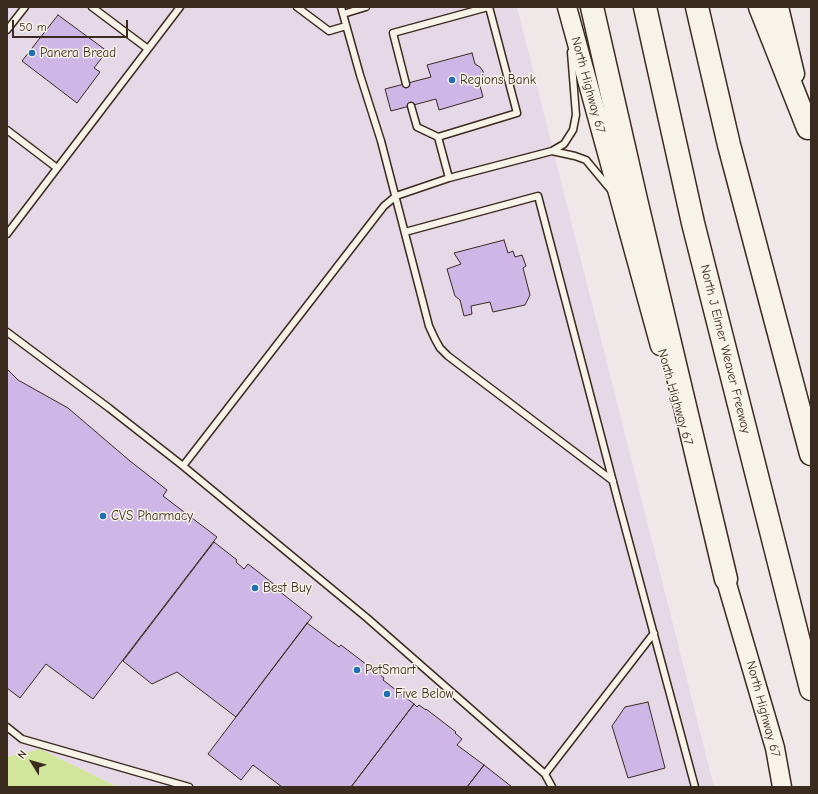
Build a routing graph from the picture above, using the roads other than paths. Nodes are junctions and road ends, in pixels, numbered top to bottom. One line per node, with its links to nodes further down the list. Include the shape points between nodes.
1 (25, 7): 15 (lane)
2 (92, 7): 16 (lane)
3 (180, 7): 16 (lane)
4 (297, 7): 14 (lane, via 328,31)
5 (366, 7): 13 (lane)
6 (489, 7): 17 (lane, via 393,33); 21 (lane, via 517,113)
7 (592, 7): 33 (highway)
8 (645, 7): 35 (highway, North J Elmer Weaver Freeway, via 693,223)
9 (697, 7): 30 (highway, via 729,145)
10 (760, 7): 20 (highway)
11 (779, 7): 20 (main road)
12 (568, 9): 22 (lane, via 576,114 573,130 564,144); 26 (main road, North Highway 67)
13 (342, 10): 14 (lane)
14 (346, 26): 25 (lane)
15 (7, 30)
16 (148, 49): 23 (lane)
17 (406, 84)
18 (411, 106): 21 (lane, via 417,127)
19 (7, 130): 23 (lane)
20 (809, 135)
21 (438, 137): 24 (lane)
22 (552, 152): 24 (lane); 26 (lane, via 586,160)
23 (57, 168): 28 (lane)
24 (449, 178): 25 (lane)
25 (396, 196): 27 (lane); 31 (lane, via 384,206)
26 (620, 199): 33 (main road, North Highway 67)
27 (405, 232): 32 (lane, via 429,326 440,348); 32 (lane, via 538,196)
28 (7, 234)
29 (7, 332): 31 (lane)
30 (811, 454)
31 (183, 466): 37 (lane, via 367,618)
32 (613, 481): 34 (lane)
33 (726, 579): 41 (main road, North Highway 67, via 775,748)
34 (654, 633): 37 (lane); 40 (lane)
35 (811, 689)
36 (7, 728): 38 (lane, via 22,739)
37 (545, 774): 39 (lane)
38 (189, 787)
39 (552, 787)
40 (695, 787)
41 (782, 787)

